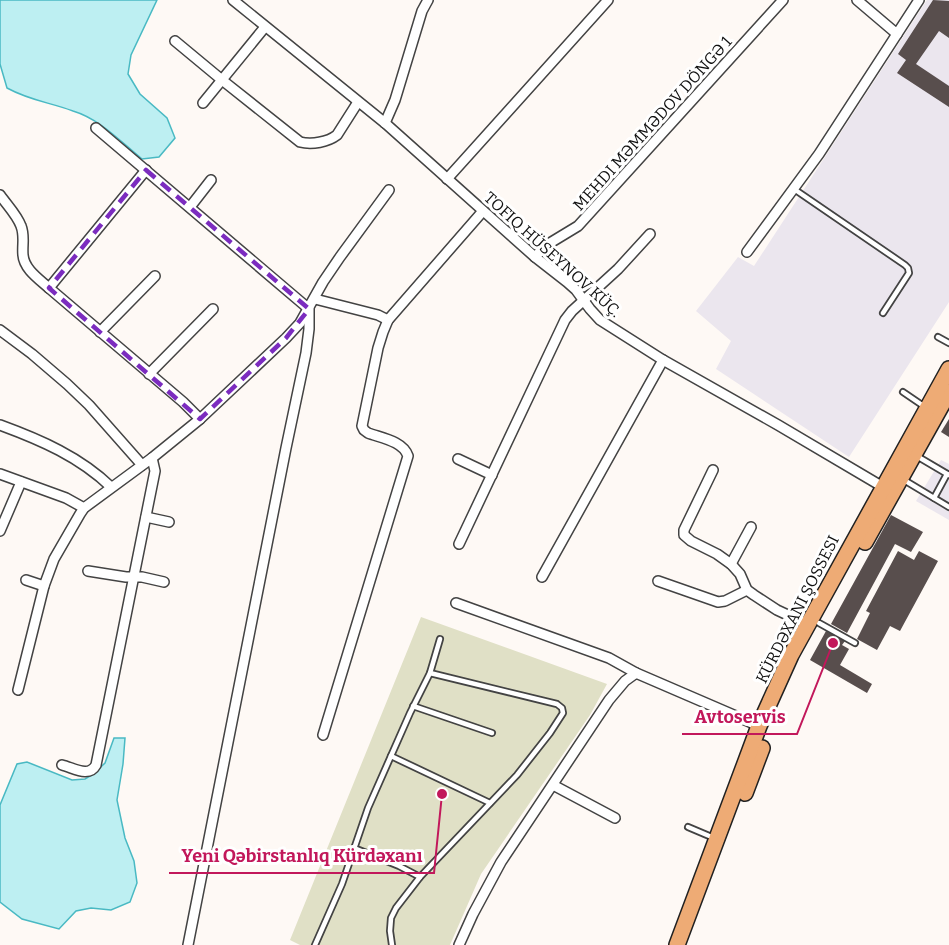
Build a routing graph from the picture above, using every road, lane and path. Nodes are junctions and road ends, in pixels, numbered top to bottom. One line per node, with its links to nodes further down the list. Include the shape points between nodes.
1 (233, 0): 7 (street, TOFIQ HÜSEYNOV KÜÇ.)
2 (428, 0): 13 (street)
3 (608, 0): 16 (street)
4 (783, 0): 25 (street, MEHDI MƏMMƏDOV DÖNGƏ 1, via 578,226 545,246)
5 (857, 0): 8 (street)
6 (919, 0): 8 (street)
7 (265, 27): 10 (street); 11 (street, TOFIQ HÜSEYNOV KÜÇ.)
8 (897, 34): 18 (street)
9 (175, 41): 10 (street)
10 (222, 80): 11 (street, via 306,143 337,135); 12 (street)
11 (358, 102): 13 (street, TOFIQ HÜSEYNOV KÜÇ.)
12 (203, 103)
13 (385, 123): 16 (street, TOFIQ HÜSEYNOV KÜÇ.)
14 (96, 128): 15 (street)
15 (146, 170): 21 (street); 27 (street)
16 (447, 179): 22 (street, TOFIQ HÜSEYNOV KÜÇ.)
17 (211, 180): 21 (street)
18 (794, 189): 24 (street); 32 (lane, via 909,268)
19 (389, 190): 28 (street)
20 (0, 195): 27 (street, via 22,228 25,263)
21 (190, 207): 31 (street)
22 (483, 211): 25 (street, TOFIQ HÜSEYNOV KÜÇ.); 33 (street)
23 (650, 234): 29 (street)
24 (747, 252)
25 (535, 257): 29 (street, TOFIQ HÜSEYNOV KÜÇ.)
26 (155, 276): 35 (street)
27 (48, 288): 35 (street)
28 (315, 299): 31 (street); 33 (street)
29 (584, 301): 38 (street, TOFIQ HÜSEYNOV KÜÇ., via 600,320); 53 (street, via 565,320)
30 (213, 309): 40 (street)
31 (309, 309): 44 (street, via 286,338); 95 (street, via 306,353)
32 (883, 313)
33 (388, 320): 85 (street, via 378,348 362,426 368,433 401,445 408,456)
34 (0, 330): 49 (street, via 82,398)
35 (100, 332): 40 (street)
36 (938, 337): 37 (lane)
37 (949, 343)
38 (663, 360): 57 (street, TOFIQ HÜSEYNOV KÜÇ.); 69 (street)
39 (949, 369): 43 (main road)
40 (149, 374): 44 (street)
41 (903, 392): 43 (lane)
42 (949, 392): 46 (main road)
43 (927, 408): 46 (main road)
44 (200, 419): 47 (street)
45 (0, 425): 56 (street, via 50,445)
46 (909, 452): 52 (lane); 54 (main road)
47 (152, 458): 49 (street); 61 (street, via 155,471)
48 (458, 459): 53 (street)
49 (142, 465): 56 (street)
50 (713, 470): 66 (street, via 684,535)
51 (0, 474): 55 (street)
52 (948, 474): 58 (lane)
53 (492, 475): 65 (street)
54 (896, 475): 57 (main road); 58 (lane); 76 (main road)
55 (21, 482): 60 (street); 64 (street)
56 (111, 487): 60 (street)
57 (883, 487): 76 (main road)
58 (934, 498): 59 (lane)
59 (949, 507)
60 (84, 508): 73 (street, via 54,559)
61 (146, 517): 62 (street); 68 (street)
62 (170, 522)
63 (751, 527): 66 (street)
64 (0, 531)
65 (459, 544)
66 (731, 564): 74 (street)
67 (88, 571): 68 (street)
68 (134, 577): 72 (street); 87 (street, via 96,765 90,772)
69 (542, 577)
70 (26, 580): 73 (street)
71 (658, 581): 74 (street, via 718,602)
72 (164, 582)
73 (44, 586): 81 (street)
74 (747, 590): 76 (street, via 777,610)
75 (456, 603): 80 (street, via 609,658)
76 (813, 623): 78 (lane); 83 (main road, via 787,664); 100 (main road)
77 (441, 639): 79 (lane)
78 (855, 643)
79 (429, 673): 82 (lane); 89 (lane, via 562,708 550,734)
80 (636, 673): 83 (street); 88 (street, via 609,700)
81 (18, 690)
82 (414, 706): 84 (lane); 86 (lane)
83 (759, 726): 92 (main road)
84 (492, 733)
85 (323, 735)
86 (391, 756): 89 (lane); 93 (lane)
87 (62, 765)
88 (553, 785): 90 (street); 98 (street, via 501,862)
89 (490, 803): 94 (lane)
90 (615, 818)
91 (688, 827): 92 (lane)
92 (717, 839): 99 (main road)
93 (354, 848): 94 (lane); 96 (lane)
94 (420, 877): 97 (lane, via 391,918)
95 (188, 945)
96 (315, 945)
97 (392, 945)
98 (459, 945)
99 (677, 945)
100 (688, 945)

